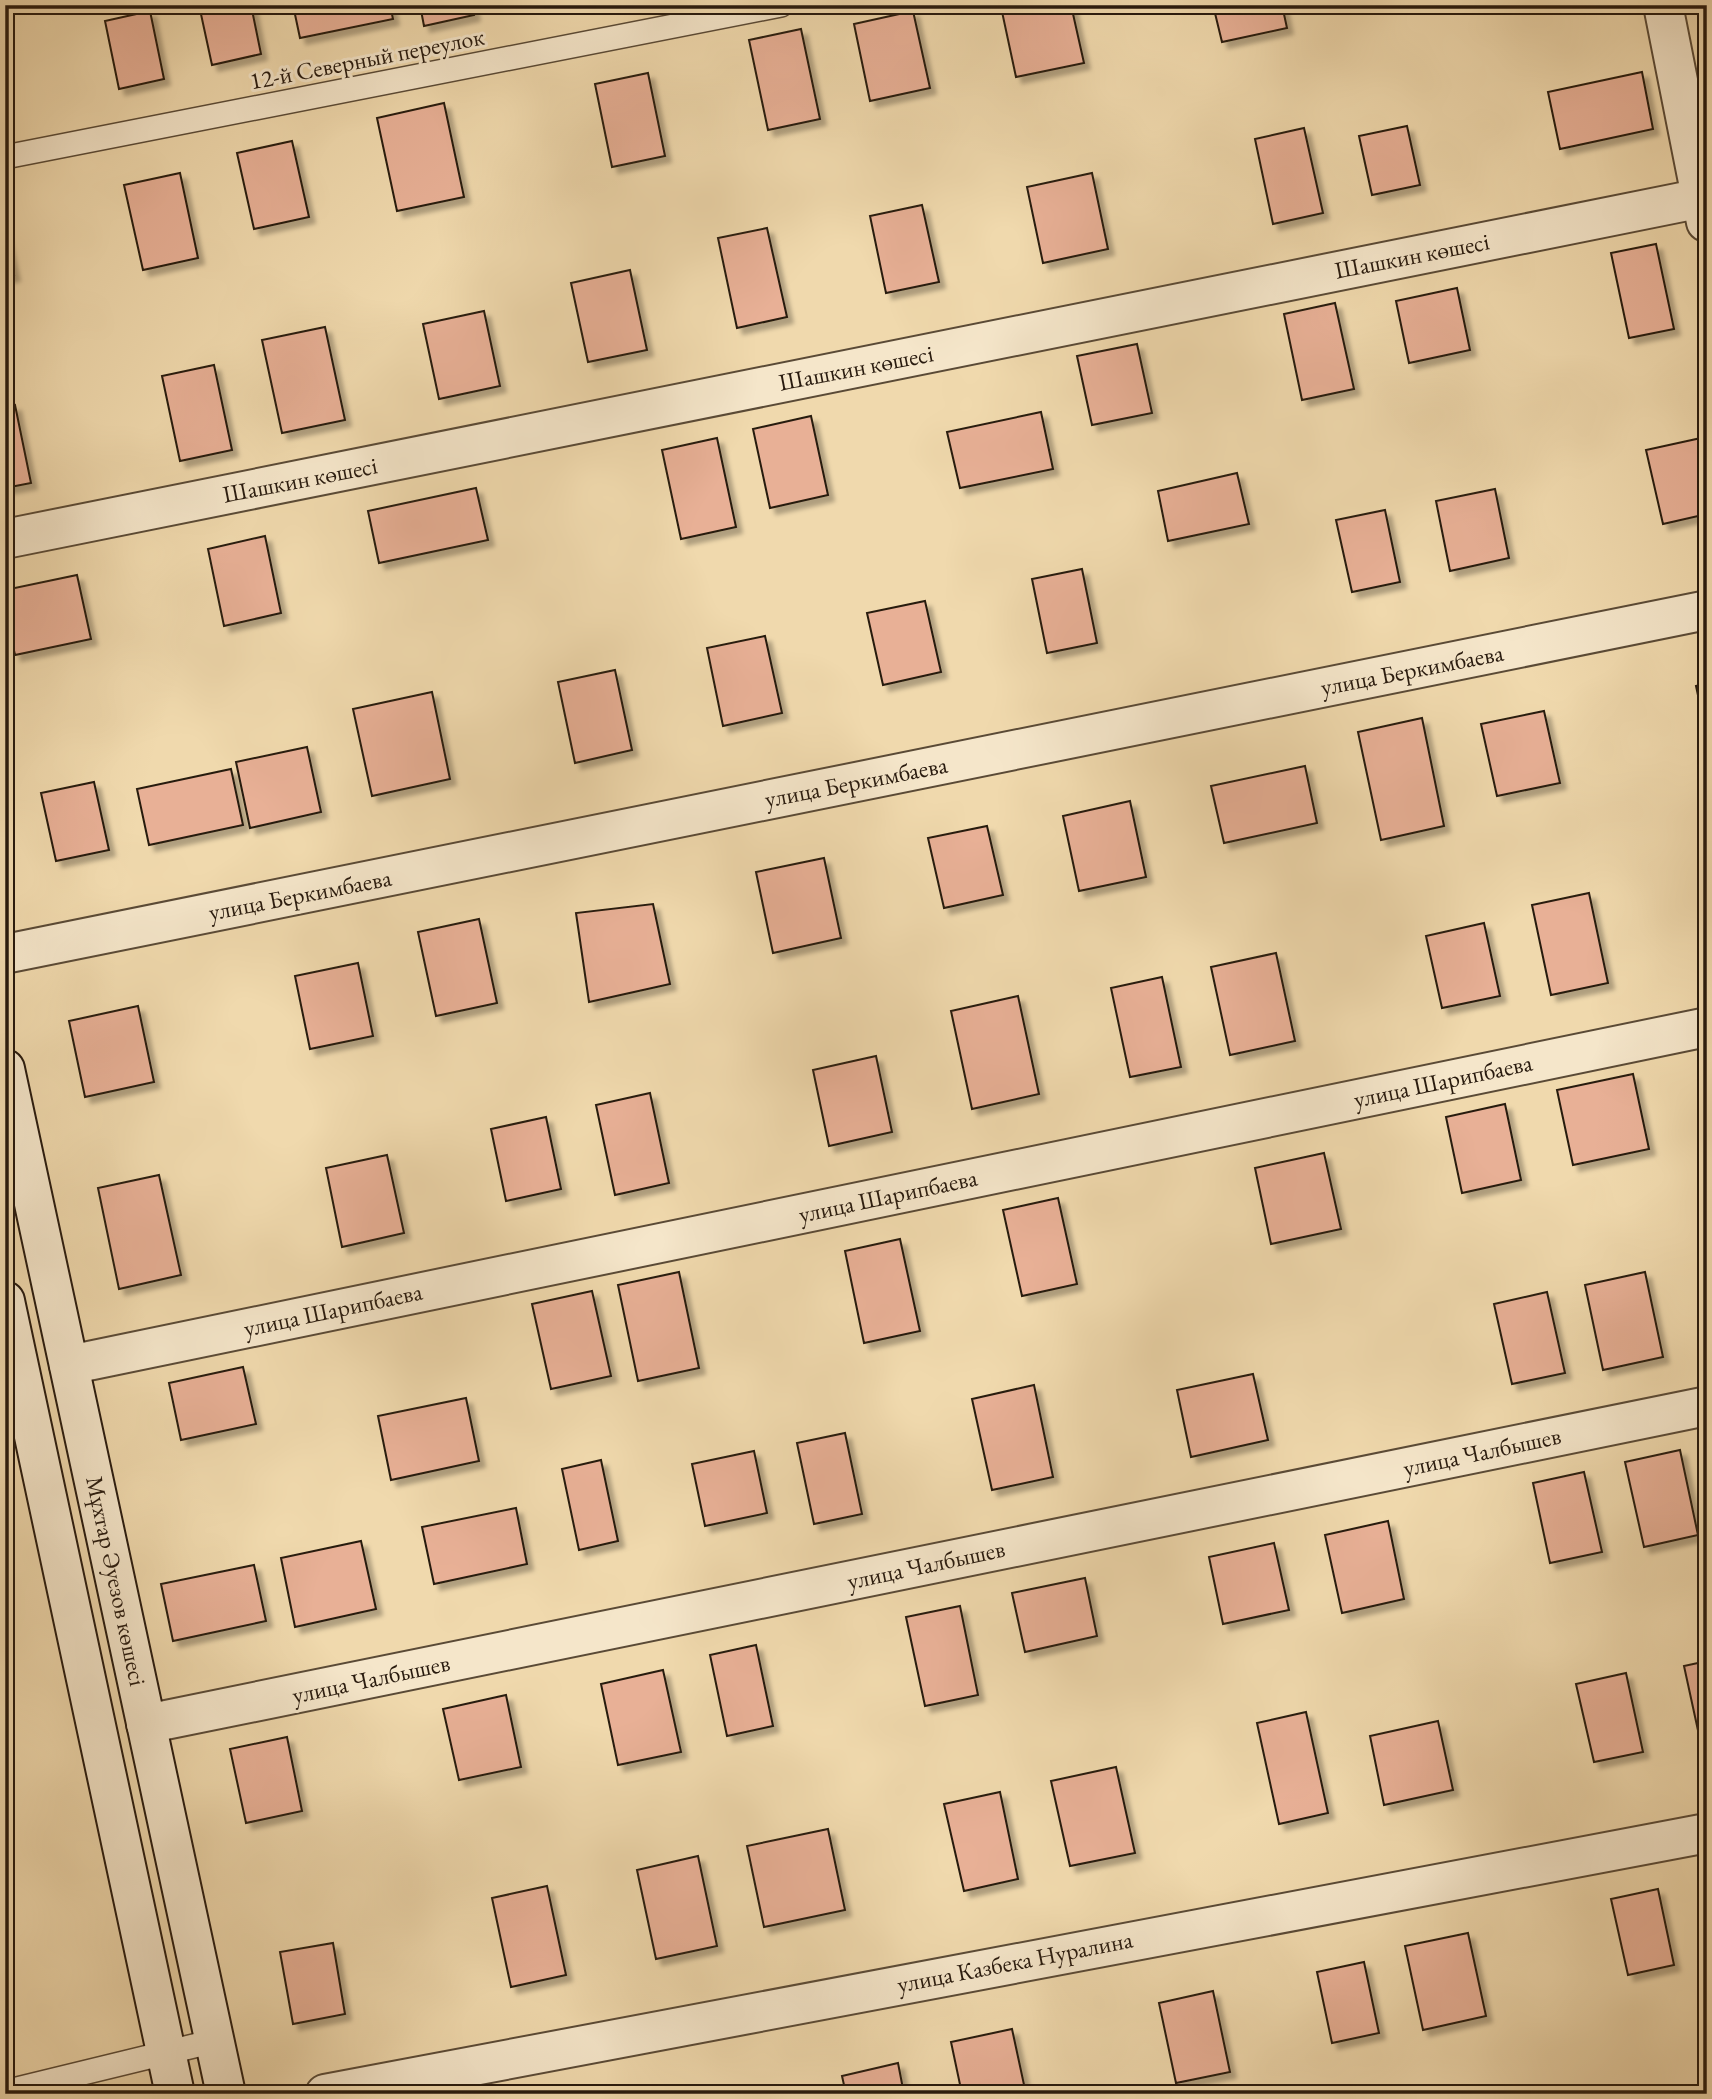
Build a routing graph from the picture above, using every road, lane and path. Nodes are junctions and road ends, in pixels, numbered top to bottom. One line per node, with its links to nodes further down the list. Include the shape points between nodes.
1 (781, 5): 3 (lane, 12-й Северный переулок)
2 (1662, 5): 4 (street)
3 (5, 157)
4 (1705, 206): 5 (street, Шашкин көшесі)
5 (5, 539)
6 (1707, 610): 7 (street, улица Беркимбаева)
7 (5, 954)
8 (1707, 1027): 11 (street, улица Шарипбаева)
9 (5, 1069): 11 (street, Мұхтар Әуезов көшесі)
10 (5, 1301): 16 (street, Мұхтар Әуезов көшесі)
11 (69, 1365): 13 (street, Мұхтар Әуезов көшесі)
12 (1707, 1406): 13 (street, улица Чалбышев)
13 (146, 1724): 15 (street, Мұхтар Әуезов көшесі)
14 (1707, 1833): 20 (street, улица Казбека Нуралина)
15 (214, 2041): 16 (lane); 19 (street, Мұхтар Әуезов көшесі)
16 (167, 2053): 17 (lane); 18 (street, Мұхтар Әуезов көшесі)
17 (5, 2092)
18 (176, 2094)
19 (226, 2094)
20 (325, 2094)

